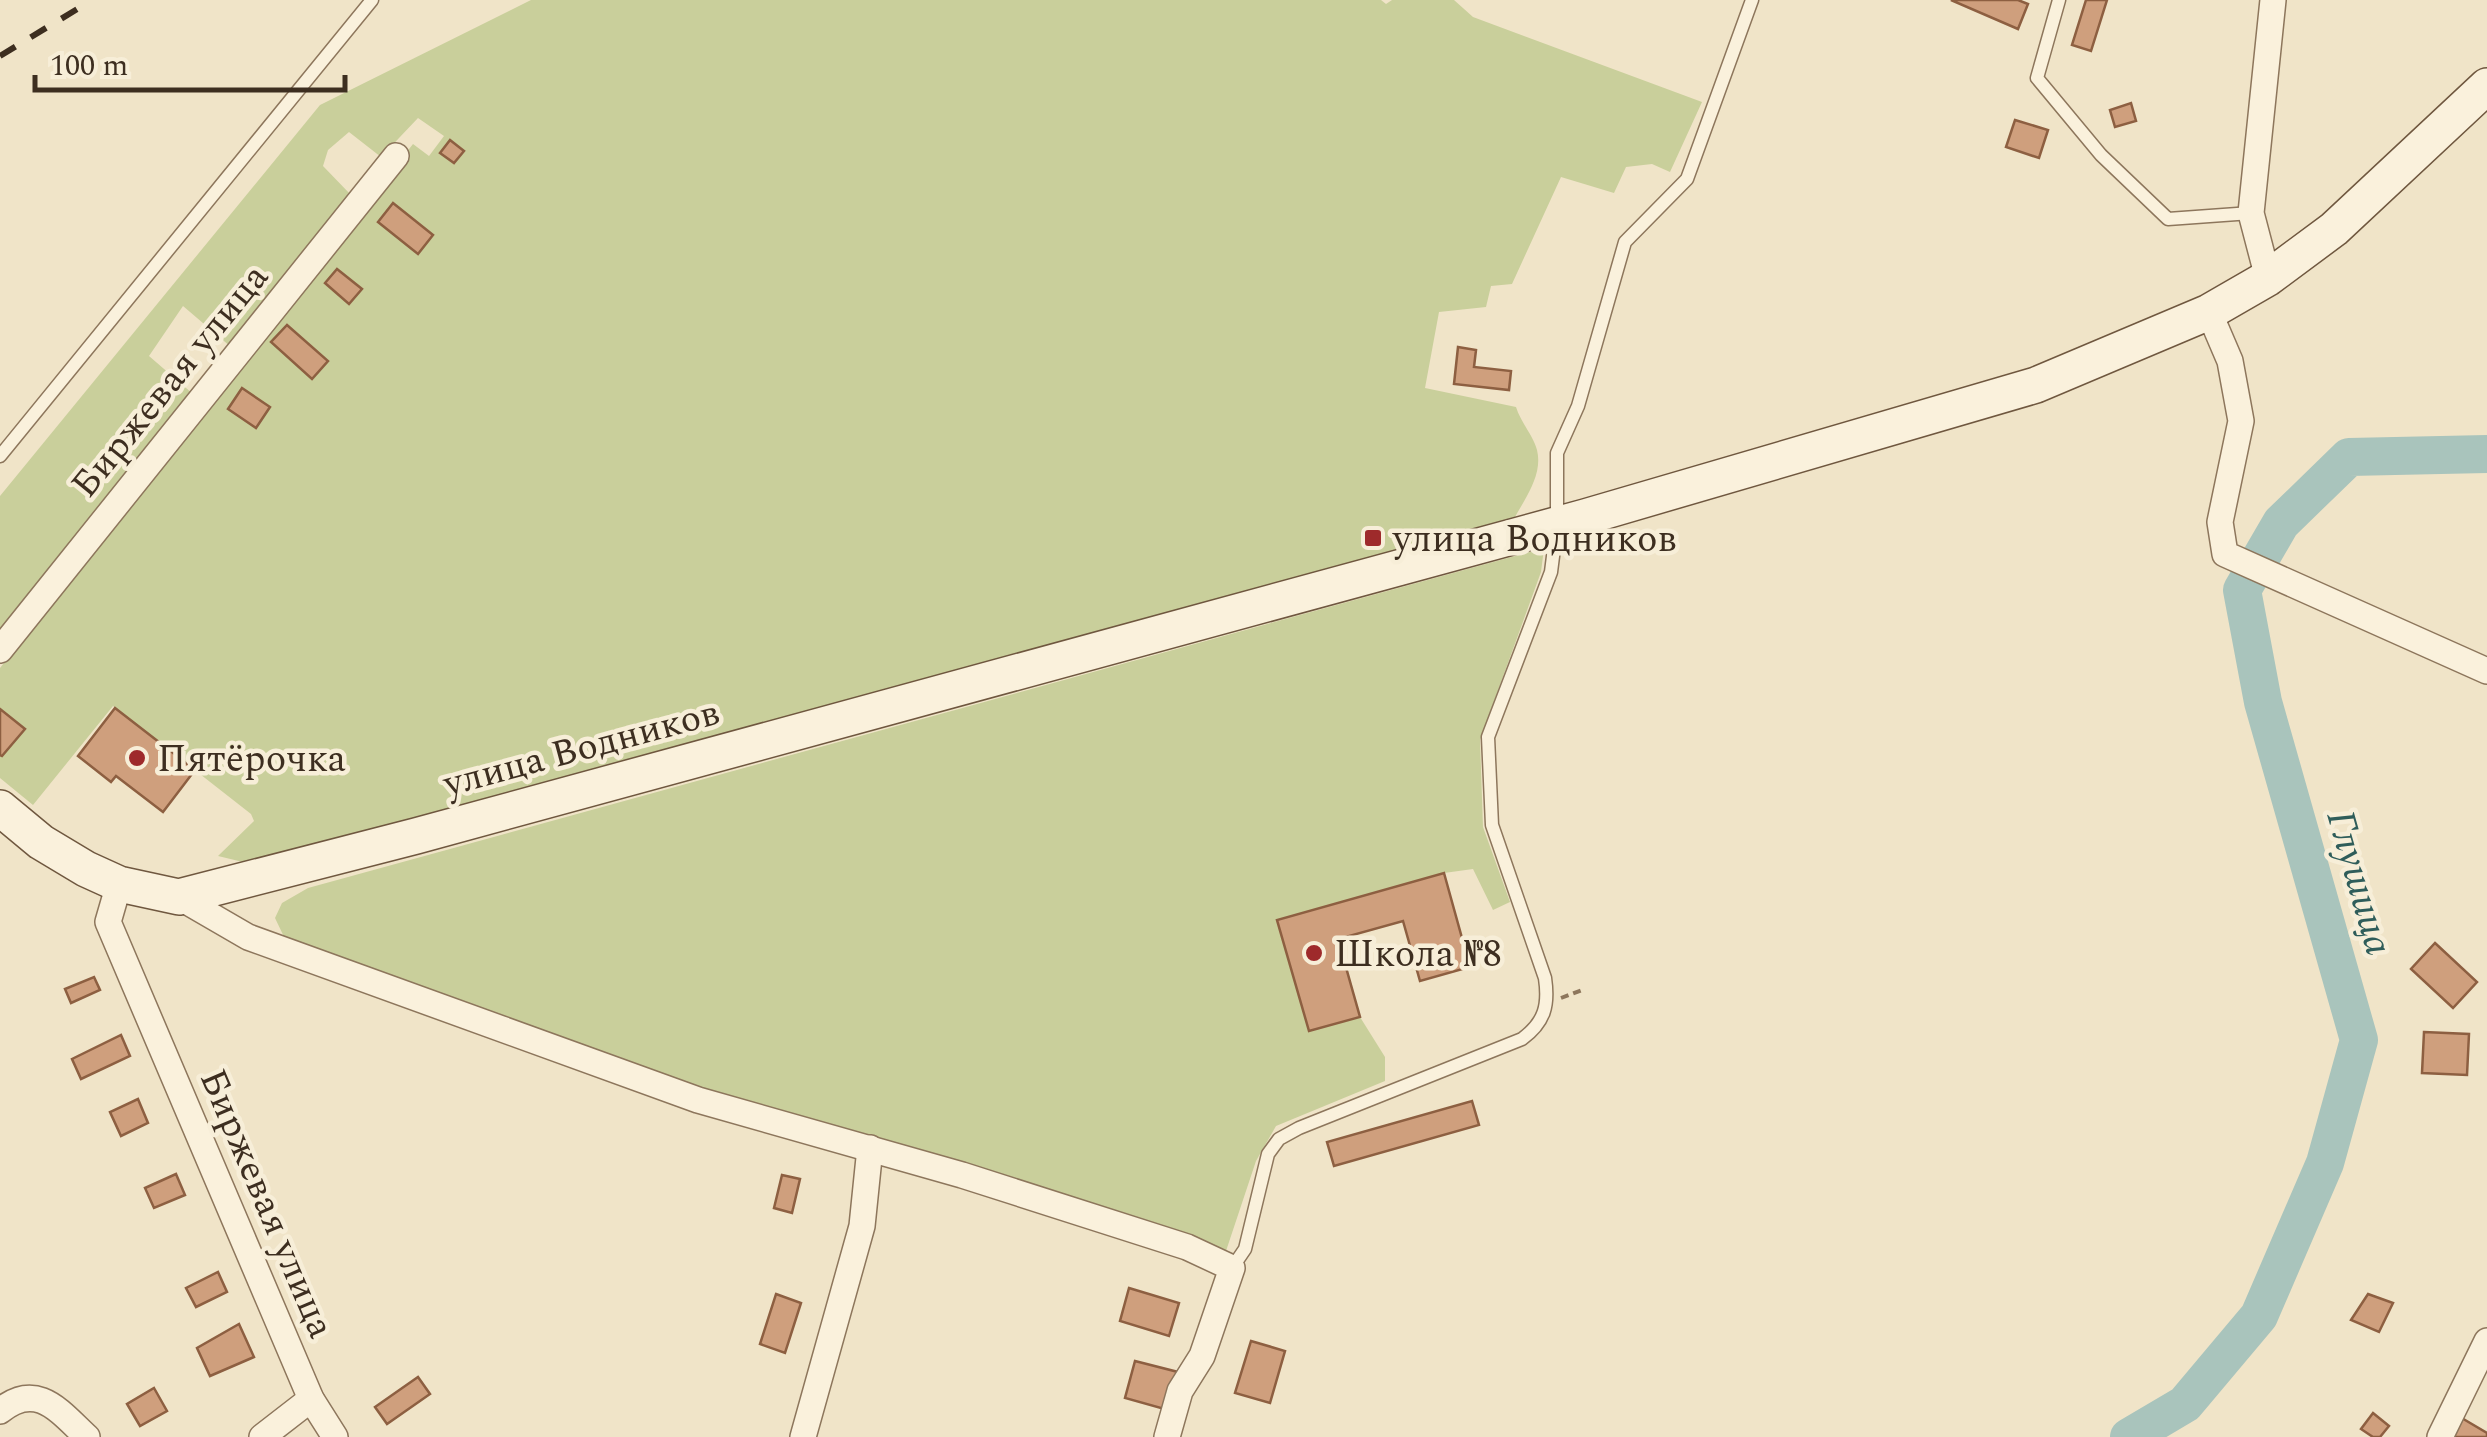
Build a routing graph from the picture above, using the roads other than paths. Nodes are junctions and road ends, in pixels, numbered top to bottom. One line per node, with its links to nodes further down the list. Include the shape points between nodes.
1 (372, 0): 10 (lane)
2 (1752, 0): 11 (lane, via 1687,178 1625,242 1578,406 1557,453)
3 (2059, 0): 7 (lane, via 2037,78 2100,155 2168,219)
4 (2274, 0): 7 (street)
5 (2487, 86): 8 (main road, улица Водников, via 2334,229)
6 (396, 156): 12 (street, Биржевая улица)
7 (2251, 213): 8 (street)
8 (2268, 278): 9 (main road, улица Водников)
9 (2209, 312): 11 (main road, улица Водников, via 2036,384); 13 (street, via 2230,361 2241,421 2220,522 2224,554)
10 (0, 456)
11 (1557, 524): 16 (main road, улица Водников); 18 (lane, via 1551,572 1488,737 1492,825 1545,978 1546,1004 1536,1029 1280,1139 1268,1154 1245,1249)
12 (0, 650)
13 (2487, 671)
14 (0, 808): 15 (main road, via 41,842)
15 (120, 884): 16 (main road); 20 (street, Биржевая улица, via 108,922)
16 (179, 897): 17 (street, via 248,938 698,1100)
17 (870, 1148): 18 (street, via 1187,1247); 25 (street, via 862,1226)
18 (1232, 1268): 26 (street)
19 (2487, 1341): 27 (street)
20 (311, 1399): 23 (street); 24 (street, Биржевая улица)
21 (0, 1411): 22 (street, via 26,1397 45,1400)
22 (87, 1437)
23 (262, 1437)
24 (335, 1437)
25 (804, 1437)
26 (1167, 1437)
27 (2440, 1437)

